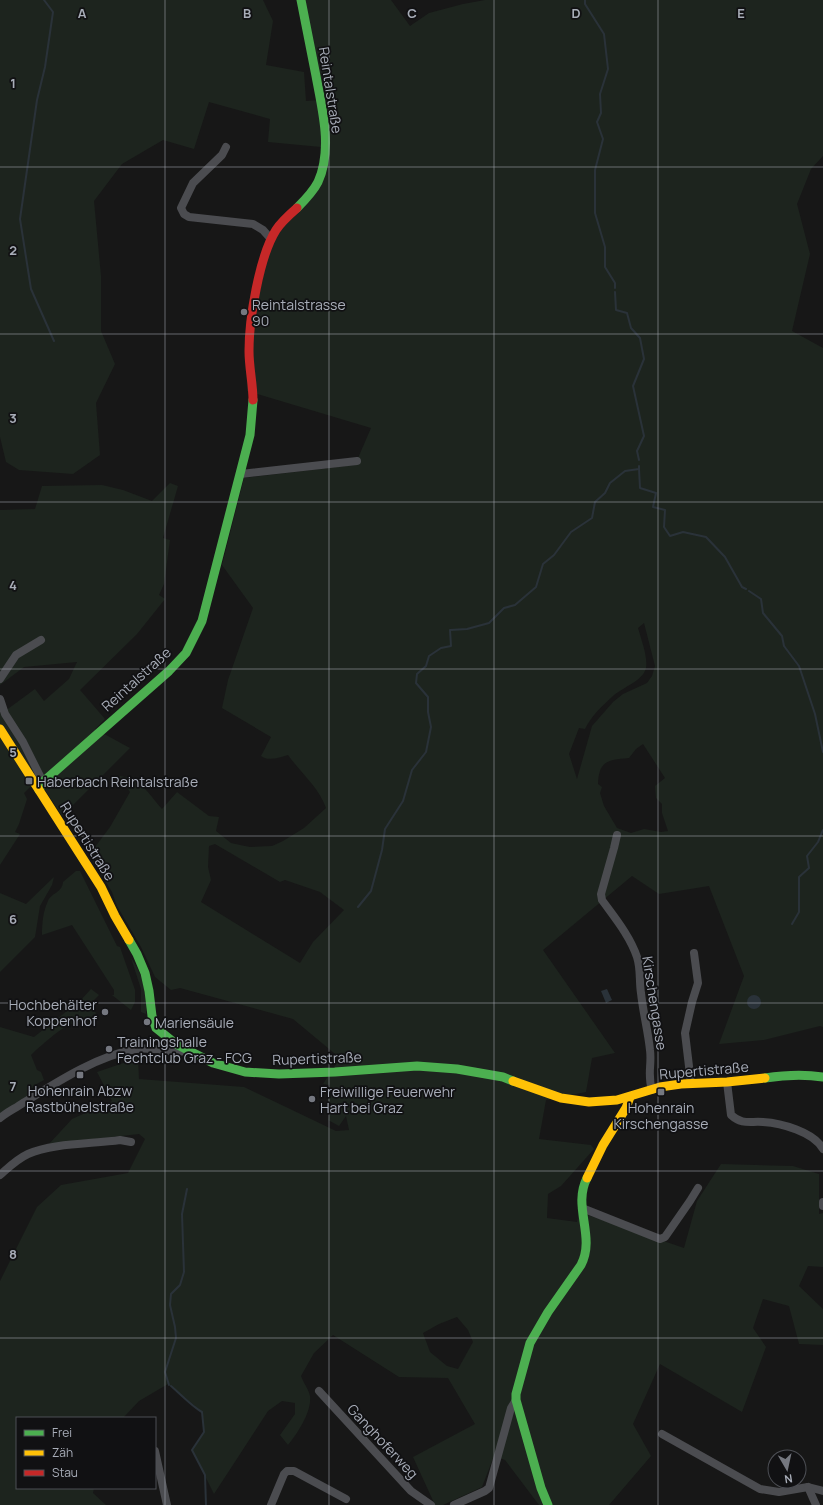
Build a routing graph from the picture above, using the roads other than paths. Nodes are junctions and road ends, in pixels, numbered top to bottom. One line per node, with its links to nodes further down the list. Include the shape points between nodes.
1 (301, 0): 3 (street, Reintalstraße, via 323,112 324,153 318,182)
2 (226, 147): 3 (street, via 222,155 193,183 182,208 184,214 189,217 253,224)
3 (271, 239): 5 (street, Reintalstraße, via 251,320 249,351 253,413)
4 (357, 461): 5 (street)
5 (241, 474): 10 (street, Reintalstraße, via 202,621 186,653)
6 (41, 640): 7 (street, via 16,656)
7 (0, 679)
8 (0, 699): 10 (street, via 5,714 23,742)
9 (0, 729): 10 (street, Rupertistraße)
10 (41, 786): 13 (street, Rupertistraße, via 137,954 145,973 156,1028)
11 (617, 835): 17 (street, Kirschengasse, via 601,894 602,900 631,943 637,958 650,1052 649,1072)
12 (694, 953): 16 (street, via 698,983 686,1033)
13 (188, 1051): 18 (street, Rupertistraße, via 213,1063 245,1072 299,1073 437,1067 503,1077 524,1083 549,1095 575,1101 606,1102); 19 (street, via 147,1048 129,1051 91,1064)
14 (823, 1077): 15 (street, Rupertistraße, via 788,1075)
15 (727, 1082): 16 (street, Rupertistraße); 21 (street, via 731,1115 735,1119 781,1125 816,1139)
16 (691, 1083): 17 (street, Rupertistraße)
17 (652, 1090): 18 (street, Rupertistraße)
18 (630, 1097): 26 (street, via 585,1181)
19 (0, 1118)
20 (131, 1142): 22 (street, via 120,1140 44,1149 19,1159)
21 (823, 1149)
22 (0, 1175)
23 (698, 1188): 26 (street, via 665,1237 660,1239)
24 (823, 1202): 25 (street)
25 (823, 1206)
26 (582, 1208): 28 (street, via 587,1238 585,1256 530,1343)
27 (319, 1391): 36 (street, Ganghoferweg, via 411,1491)
28 (516, 1400): 37 (street, via 511,1408 489,1488); 38 (street)
29 (662, 1434): 31 (street, via 760,1489 779,1492)
30 (156, 1456): 34 (street)
31 (808, 1487): 32 (street); 39 (street)
32 (823, 1491)
33 (346, 1499): 35 (street, via 290,1471 284,1474)
34 (167, 1505)
35 (271, 1505)
36 (431, 1505)
37 (454, 1505)
38 (548, 1505)
39 (816, 1505)

